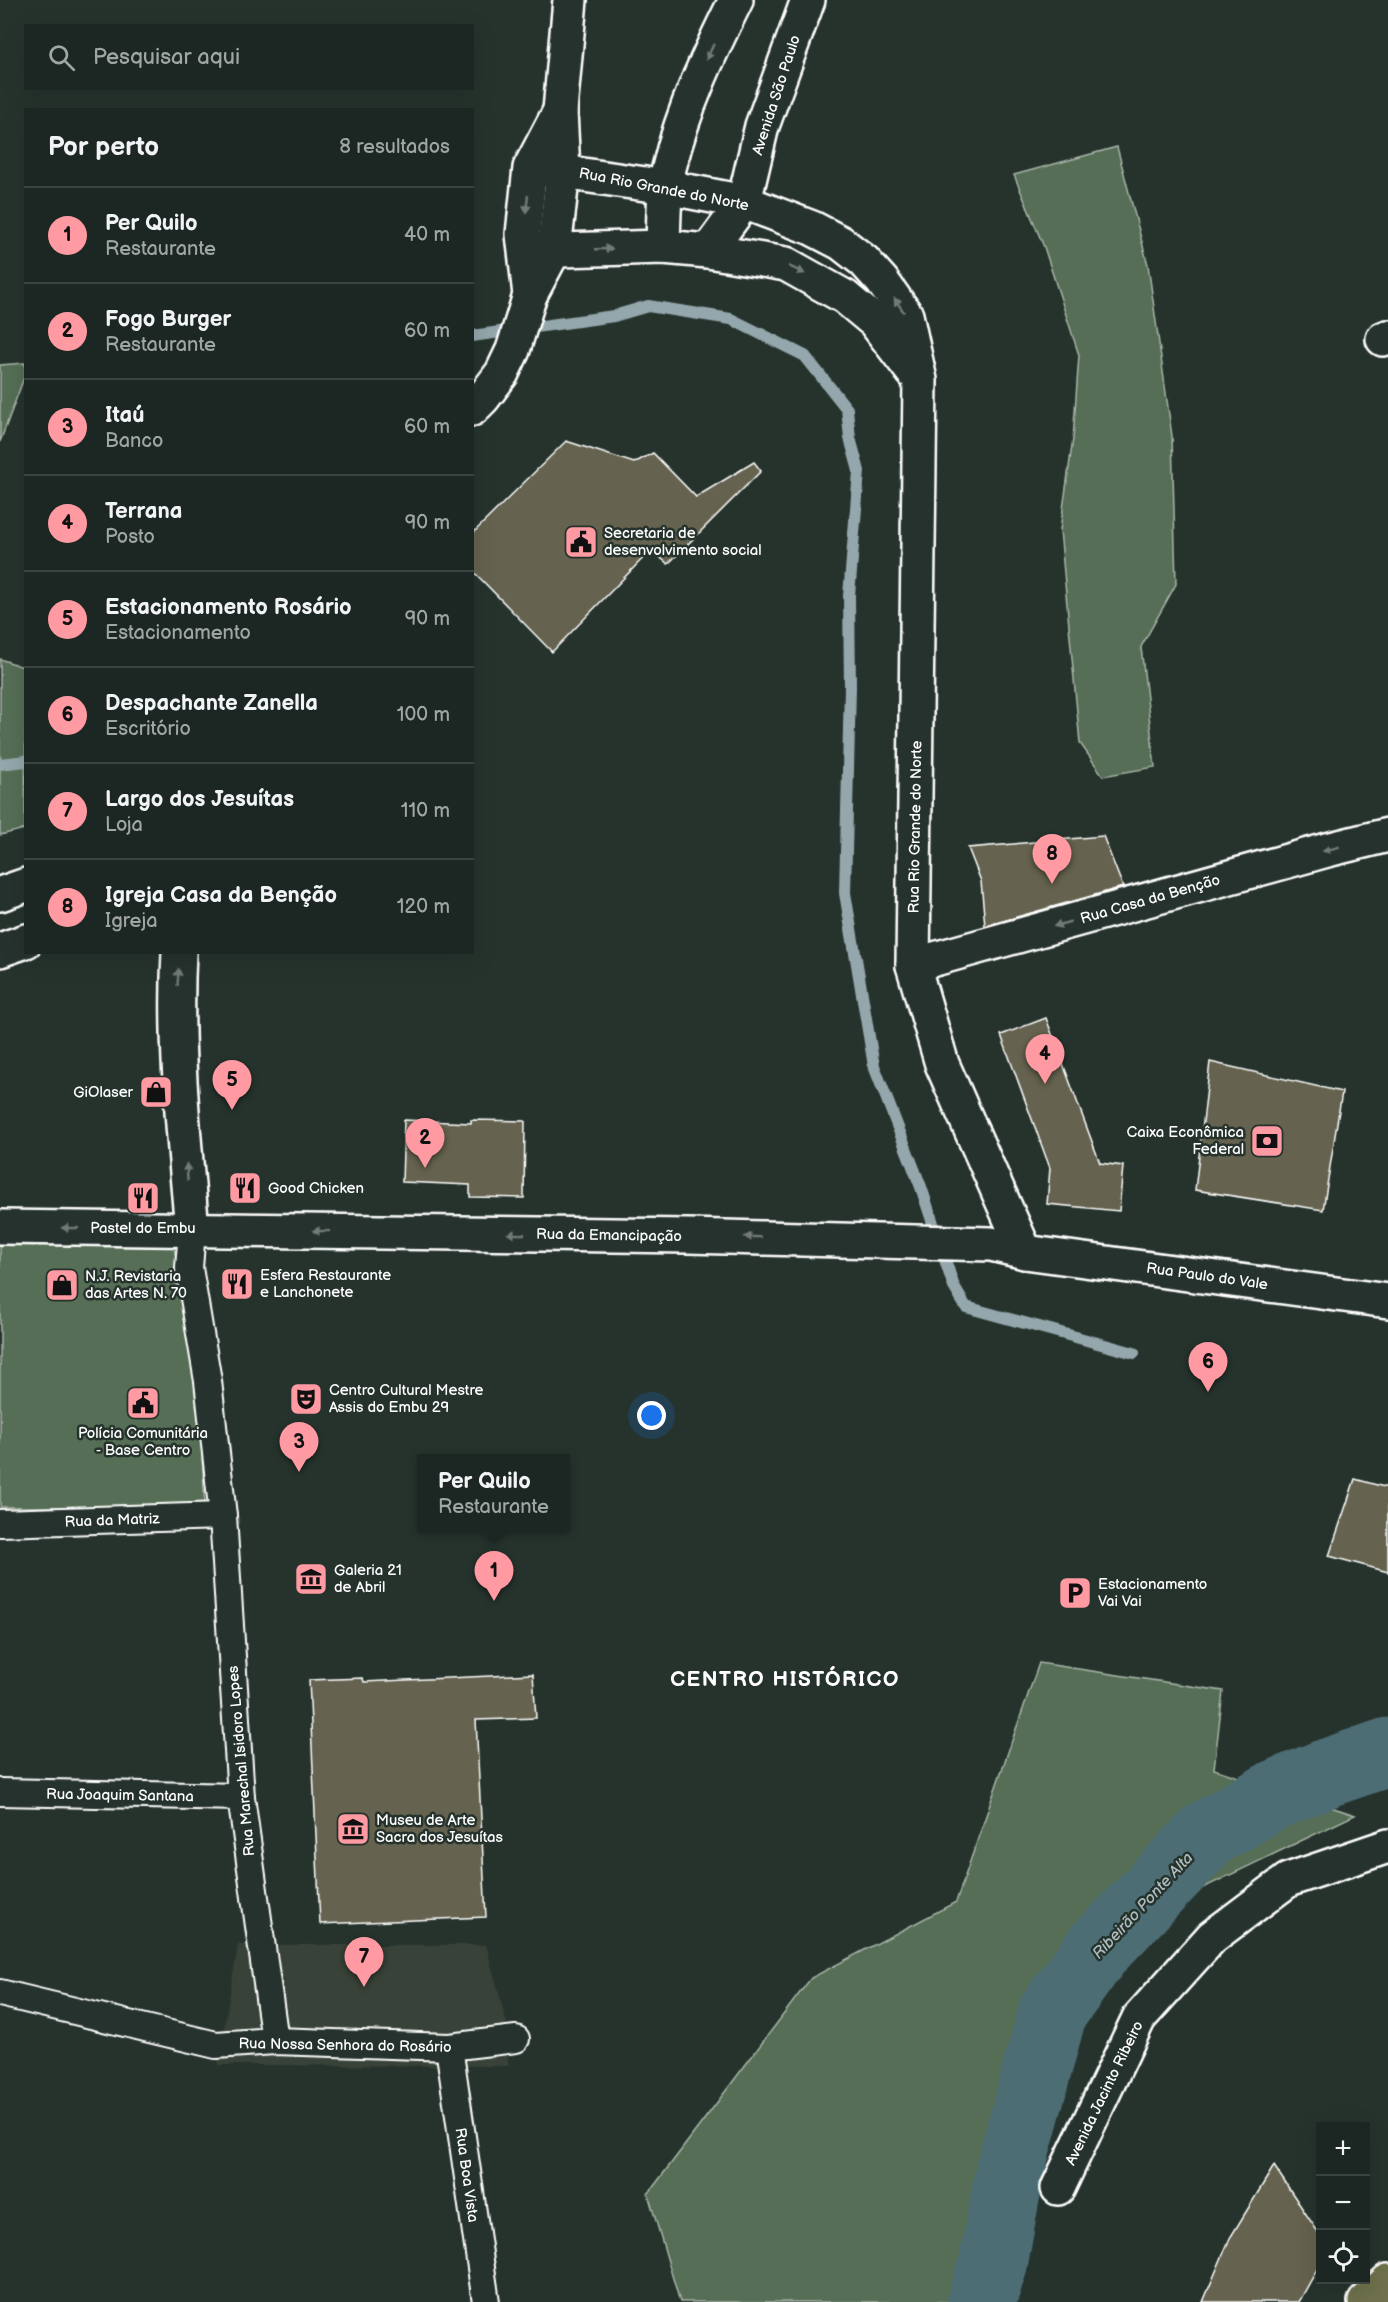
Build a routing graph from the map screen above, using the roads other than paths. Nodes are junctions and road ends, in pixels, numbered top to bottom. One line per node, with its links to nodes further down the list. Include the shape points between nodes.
1 (570, 0): 4 (street)
2 (736, 0): 7 (street, one-way to 7, via 682,122)
3 (808, 0): 8 (street, Avenida São Paulo, via 762,126)
4 (560, 111): 5 (street); 6 (street)
5 (531, 168): 6 (street, Rua Rio Grande do Norte); 10 (street, one-way to 10, via 523,234)
6 (563, 171): 7 (street, Rua Rio Grande do Norte); 10 (street)
7 (666, 187): 8 (street, Rua Rio Grande do Norte); 9 (street)
8 (744, 202): 11 (street, Avenida São Paulo); 12 (street, Rua Rio Grande do Norte, one-way to 8, via 906,315 864,261 812,228)
9 (663, 247): 10 (street, one-way to 9); 11 (street)
10 (539, 251): 13 (street, via 513,350 502,373)
11 (708, 251): 12 (street, one-way to 12, via 786,264 835,291 875,322)
12 (920, 380): 20 (street, Rua Rio Grande do Norte)
13 (474, 407)
14 (1388, 836): 20 (street, Rua Casa da Benção, one-way to 20)
15 (24, 886): 16 (street)
16 (0, 894)
17 (24, 942): 18 (street)
18 (0, 950)
19 (179, 954): 22 (street, one-way to 19, via 180,1084)
20 (913, 965): 23 (street, Rua Rio Grande do Norte, via 942,1064)
21 (0, 1227): 22 (street, Rua da Emancipação, one-way to 21)
22 (192, 1230): 23 (street, Rua da Emancipação, one-way to 22, via 991,1244 812,1239); 25 (street, Rua Marechal Isidoro Lopes, via 189,1268 208,1381)
23 (1025, 1252): 24 (street, Rua Paulo do Vale)
24 (1388, 1301)
25 (223, 1516): 26 (street, Rua da Matriz); 28 (street, Rua Marechal Isidoro Lopes)
26 (0, 1524)
27 (0, 1792): 28 (street, Rua Joaquim Santana)
28 (241, 1797): 32 (street, Rua Marechal Isidoro Lopes)
29 (1388, 1846): 34 (street, Avenida Jacinto Ribeiro, via 1288,1880 1212,1937 1139,2018)
30 (0, 1993): 32 (street, Rua Nossa Senhora do Rosário, via 216,2045)
31 (516, 2039): 33 (street, Rua Nossa Senhora do Rosário)
32 (275, 2041): 33 (street, Rua Nossa Senhora do Rosário)
33 (449, 2047): 36 (street, Rua Boa Vista)
34 (1058, 2188)
35 (1388, 2281): 37 (main road)
36 (486, 2302)
37 (1365, 2302)

